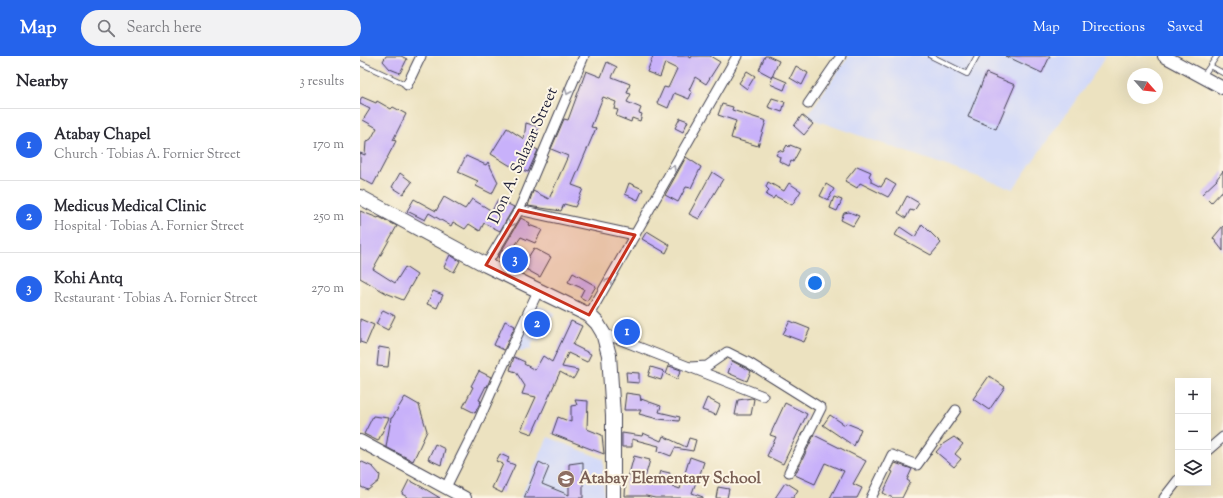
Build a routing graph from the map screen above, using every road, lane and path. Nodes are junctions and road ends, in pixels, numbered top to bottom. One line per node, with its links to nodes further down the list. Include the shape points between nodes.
1 (421, 56): 13 (street)
2 (584, 56): 17 (street, Don A. Salazar Street, one-way to 17)
3 (737, 56): 18 (street, one-way to 3)
4 (841, 56): 15 (street)
5 (931, 56): 6 (lane, via 968,74)
6 (977, 56)
7 (1164, 56): 12 (main road)
8 (1217, 56): 10 (lane)
9 (360, 62): 13 (lane)
10 (1210, 66): 11 (lane); 12 (lane)
11 (1223, 73)
12 (1202, 77): 14 (main road)
13 (407, 85)
14 (1223, 88)
15 (808, 104)
16 (360, 196): 19 (main road)
17 (519, 210): 18 (street); 19 (street, Don A. Salazar Street, one-way to 19)
18 (635, 235): 21 (street, one-way to 18)
19 (486, 265): 20 (main road)
20 (538, 291): 21 (main road); 31 (street, via 479,422)
21 (589, 315): 22 (main road)
22 (604, 333): 23 (street); 33 (main road, via 609,355 613,416)
23 (690, 368): 24 (street); 29 (street, via 707,366 727,352 821,408)
24 (763, 396)
25 (956, 410): 34 (street, via 917,465 892,455)
26 (1223, 437): 28 (street)
27 (360, 441): 31 (main road)
28 (1211, 447)
29 (789, 472)
30 (1175, 484): 35 (street)
31 (446, 487): 32 (main road)
32 (465, 498)
33 (613, 498)
34 (872, 498)
35 (1164, 498)

